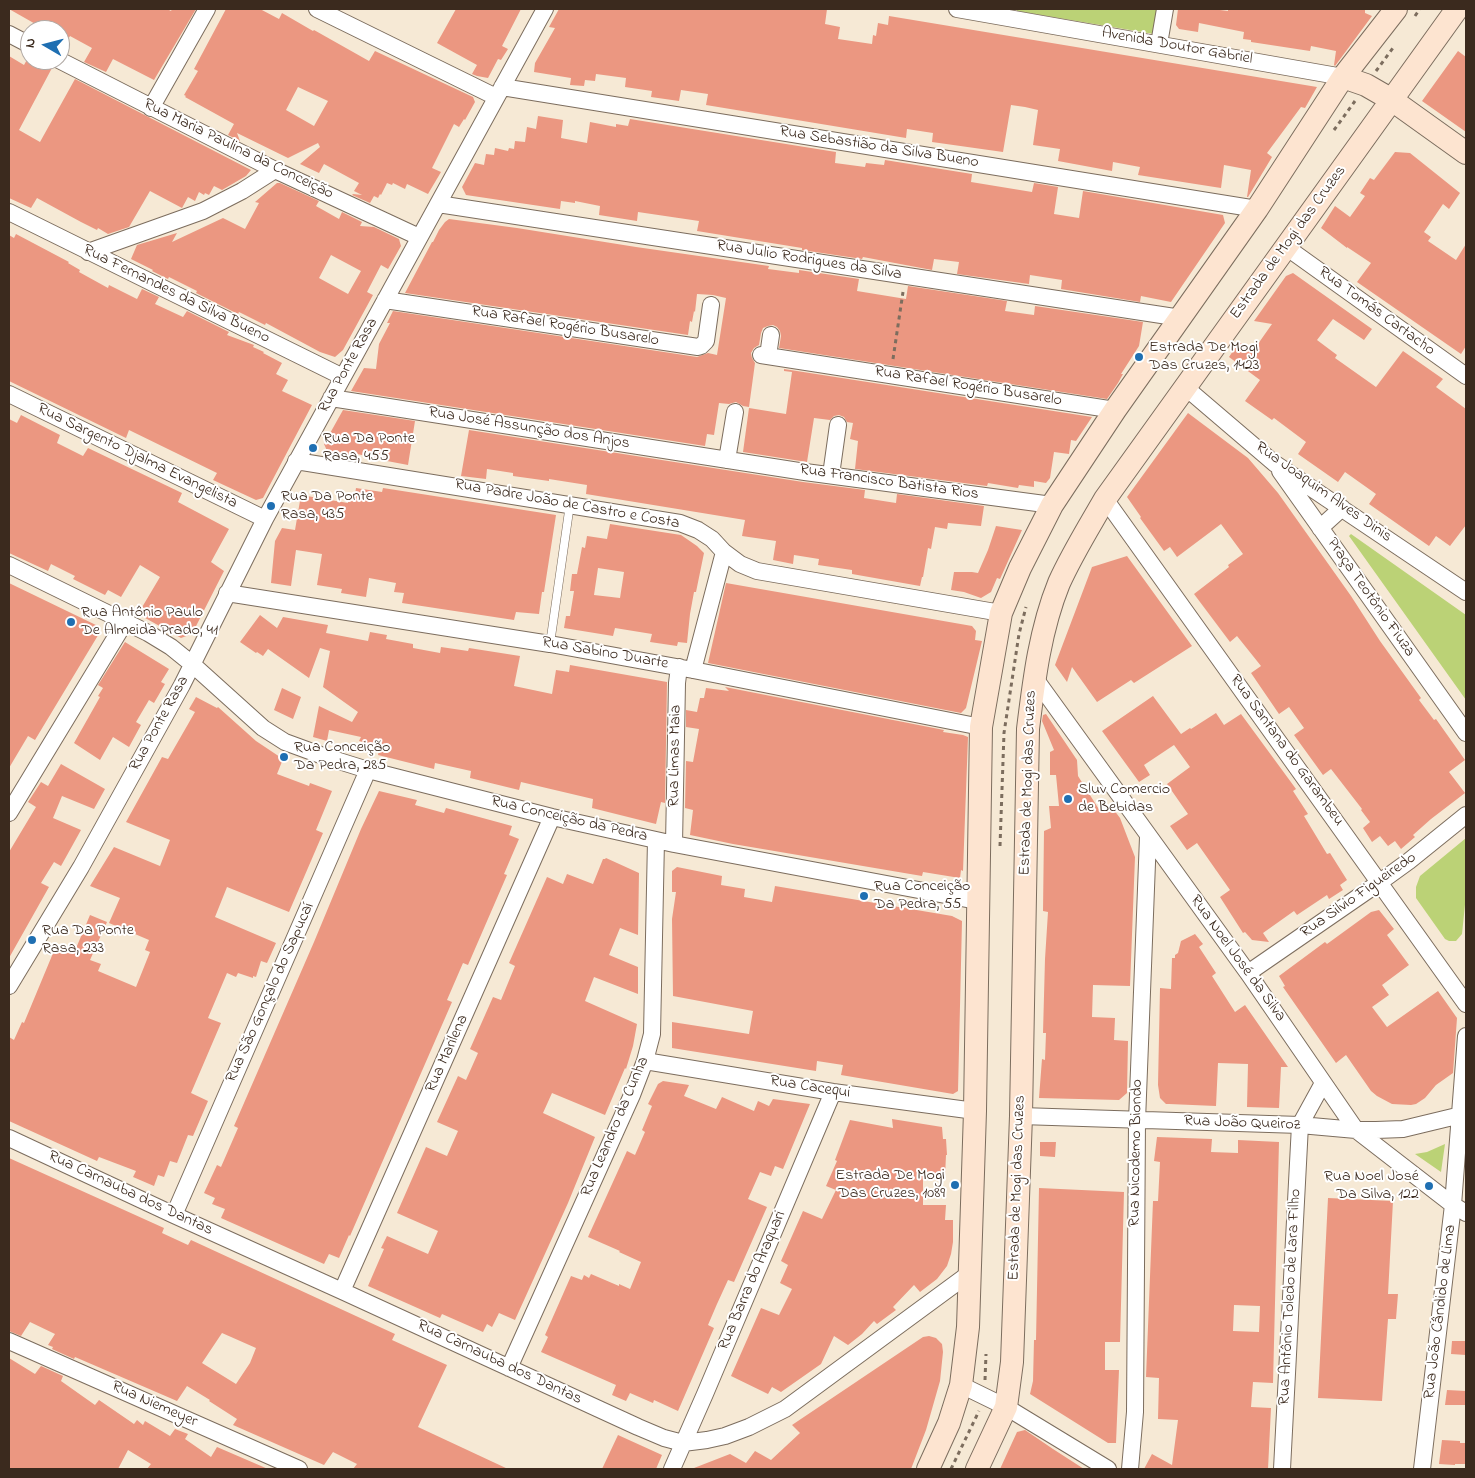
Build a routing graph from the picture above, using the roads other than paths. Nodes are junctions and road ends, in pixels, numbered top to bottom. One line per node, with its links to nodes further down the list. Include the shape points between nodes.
1 (207, 9): 14 (street)
2 (317, 9): 12 (street, Rua Sebastião da Silva Bueno)
3 (545, 9): 12 (street, Rua Ponte Rasa)
4 (957, 9): 7 (street, Avenida Doutor Gabriel)
5 (1165, 9): 9 (street)
6 (1457, 9): 13 (main road, Estrada de Mogi das Cruzes)
7 (1007, 13): 9 (street, Avenida Doutor Gabriel)
8 (1406, 13): 11 (main road)
9 (1159, 44): 11 (street, Avenida Doutor Gabriel)
10 (70, 66): 14 (street, Rua Maria Paulina da Conceição)
11 (1344, 77): 13 (main road, Avenida Doutor Gabriel); 18 (main road)
12 (499, 92): 17 (street, Rua Ponte Rasa); 18 (street, Rua Sebastião da Silva Bueno)
13 (1392, 100): 15 (main road, Avenida Doutor Gabriel); 21 (main road, Estrada de Mogi das Cruzes)
14 (151, 108): 16 (street, Rua Maria Paulina da Conceição)
15 (1466, 153)
16 (275, 170): 20 (street, Rua Maria Paulina da Conceição); 22 (street, via 203,211)
17 (438, 204): 20 (street, Rua Ponte Rasa); 25 (street, Rua Julio Rodrigues da Silva)
18 (1257, 209): 25 (main road)
19 (9, 212): 22 (street, Rua Fernandes da Silva Bueno)
20 (419, 237): 23 (street, Rua Ponte Rasa)
21 (1286, 248): 27 (street, Rua Tomás Cartacho); 29 (main road, Estrada de Mogi das Cruzes)
22 (88, 252): 28 (street, Rua Fernandes da Silva Bueno)
23 (385, 300): 24 (street, Rua Rafael Rogério Busarelo, via 698,347 706,341); 28 (street, Rua Ponte Rasa)
24 (711, 305)
25 (1181, 318): 32 (main road)
26 (772, 335): 32 (street, Rua Rafael Rogério Busarelo, via 765,355)
27 (1466, 376)
28 (343, 377): 31 (street, Rua Ponte Rasa)
29 (1185, 387): 37 (street, Rua Joaquim Alves Dinis); 39 (main road, Estrada de Mogi das Cruzes)
30 (9, 394): 43 (street, Rua Sargento Djalma Evangelista)
31 (331, 398): 35 (street, Rua José Assunção dos Anjos); 36 (street, Rua Ponte Rasa)
32 (1115, 410): 41 (main road)
33 (735, 412): 35 (street)
34 (838, 425): 38 (street)
35 (727, 460): 38 (street, Rua Francisco Batista Rios)
36 (296, 462): 40 (street, Rua Padre João de Castro e Costa); 43 (street, Rua Ponte Rasa)
37 (1274, 463): 42 (street, Rua Joaquim Alves Dinis); 44 (street, Praça Teotônio Fiuza)
38 (831, 476): 41 (street, Rua Francisco Batista Rios)
39 (1105, 499): 54 (main road, Estrada de Mogi das Cruzes, via 1059,584 1043,631); 64 (street, Rua Santana do Garambeu)
40 (570, 504): 45 (street, Rua Padre João de Castro e Costa, via 680,523 712,539); 51 (lane)
41 (1052, 505): 49 (main road)
42 (1342, 508): 44 (street); 47 (street, Rua Joaquim Alves Dinis)
43 (265, 519): 48 (street, Rua Ponte Rasa)
44 (1320, 528): 56 (street, Praça Teotônio Fiuza)
45 (724, 552): 49 (street, Rua Padre João de Castro e Costa, via 756,571); 53 (street, Rua Limas Maia)
46 (9, 565): 50 (street, Rua Conceição da Pedra)
47 (1466, 592)
48 (228, 593): 51 (street, Rua Sabino Duarte); 52 (street, Rua Ponte Rasa)
49 (1001, 613): 55 (main road)
50 (125, 622): 52 (street, Rua Conceição da Pedra, via 171,647); 58 (street)
51 (550, 644): 53 (street, Rua Sabino Duarte)
52 (192, 664): 57 (street, Rua Conceição da Pedra, via 262,728 285,742); 67 (street, Rua Ponte Rasa, via 81,867)
53 (686, 668): 55 (street, Rua Sabino Duarte); 63 (street, Rua Limas Maia, via 677,683)
54 (1034, 677): 61 (street, Rua Noel José da Silva); 75 (main road, Estrada de Mogi das Cruzes, via 1028,729)
55 (981, 727): 65 (main road)
56 (1466, 734)
57 (368, 770): 60 (street, Rua Conceição da Pedra); 81 (street, Rua São Gonçalo do Sapucaí)
58 (9, 813)
59 (1466, 815): 64 (street, Rua Silvio Figueiredo)
60 (552, 817): 62 (street, Rua Conceição da Pedra); 83 (street, Rua Marilena)
61 (1148, 837): 66 (street, Rua Noel José da Silva); 76 (street, Rua Nicodemo Biondo)
62 (656, 840): 63 (street, Rua Conceição da Pedra); 70 (street, Rua Leandro da Cunha, via 652,1034)
63 (674, 844): 65 (street, Rua Conceição da Pedra)
64 (1380, 882): 66 (street, Rua Silvio Figueiredo); 68 (street, Rua Santana do Garambeu)
65 (978, 901): 73 (main road)
66 (1248, 973): 71 (street, Rua Noel José da Silva)
67 (9, 986)
68 (1466, 1004)
69 (1466, 1036): 74 (street, Rua João Cândido de Lima)
70 (645, 1061): 72 (street, Rua Cacequi); 85 (street, Rua Leandro da Cunha)
71 (1323, 1082): 77 (street); 78 (street, Rua Noel José da Silva)
72 (833, 1092): 73 (street, Rua Cacequi); 88 (street, Rua Barra do Araquari)
73 (975, 1111): 82 (main road)
74 (1461, 1115): 78 (street, Rua João Queiroz, via 1403,1129); 80 (street, Rua João Cândido de Lima)
75 (1020, 1116): 76 (street, Rua João Queiroz); 87 (main road, Estrada de Mogi das Cruzes, via 1012,1362)
76 (1137, 1121): 77 (street, Rua João Queiroz); 94 (street, Rua Nicodemo Biondo, via 1135,1412)
77 (1300, 1126): 78 (street, Rua João Queiroz); 95 (street, Rua Antônio Toledo de Lara Filho)
78 (1356, 1130): 80 (street, Rua Noel José da Silva)
79 (9, 1138): 81 (street, Rua Carnauba dos Dantas)
80 (1460, 1209): 96 (street, Rua João Cândido de Lima)
81 (174, 1215): 83 (street, Rua Carnauba dos Dantas)
82 (970, 1273): 86 (main road); 88 (street, Rua Carnauba dos Dantas, via 785,1409 725,1436)
83 (342, 1290): 85 (street, Rua Carnauba dos Dantas)
84 (9, 1341): 89 (street, Rua Niemeyer)
85 (509, 1368): 88 (street, Rua Carnauba dos Dantas, via 638,1427)
86 (961, 1385): 87 (street); 91 (main road)
87 (1006, 1407): 92 (main road, Estrada de Mogi das Cruzes); 93 (street)
88 (683, 1443): 90 (street, Rua Barra do Araquari)
89 (299, 1469)
90 (672, 1469)
91 (928, 1469)
92 (976, 1469)
93 (1108, 1469)
94 (1130, 1469)
95 (1282, 1469)
96 (1422, 1469)

